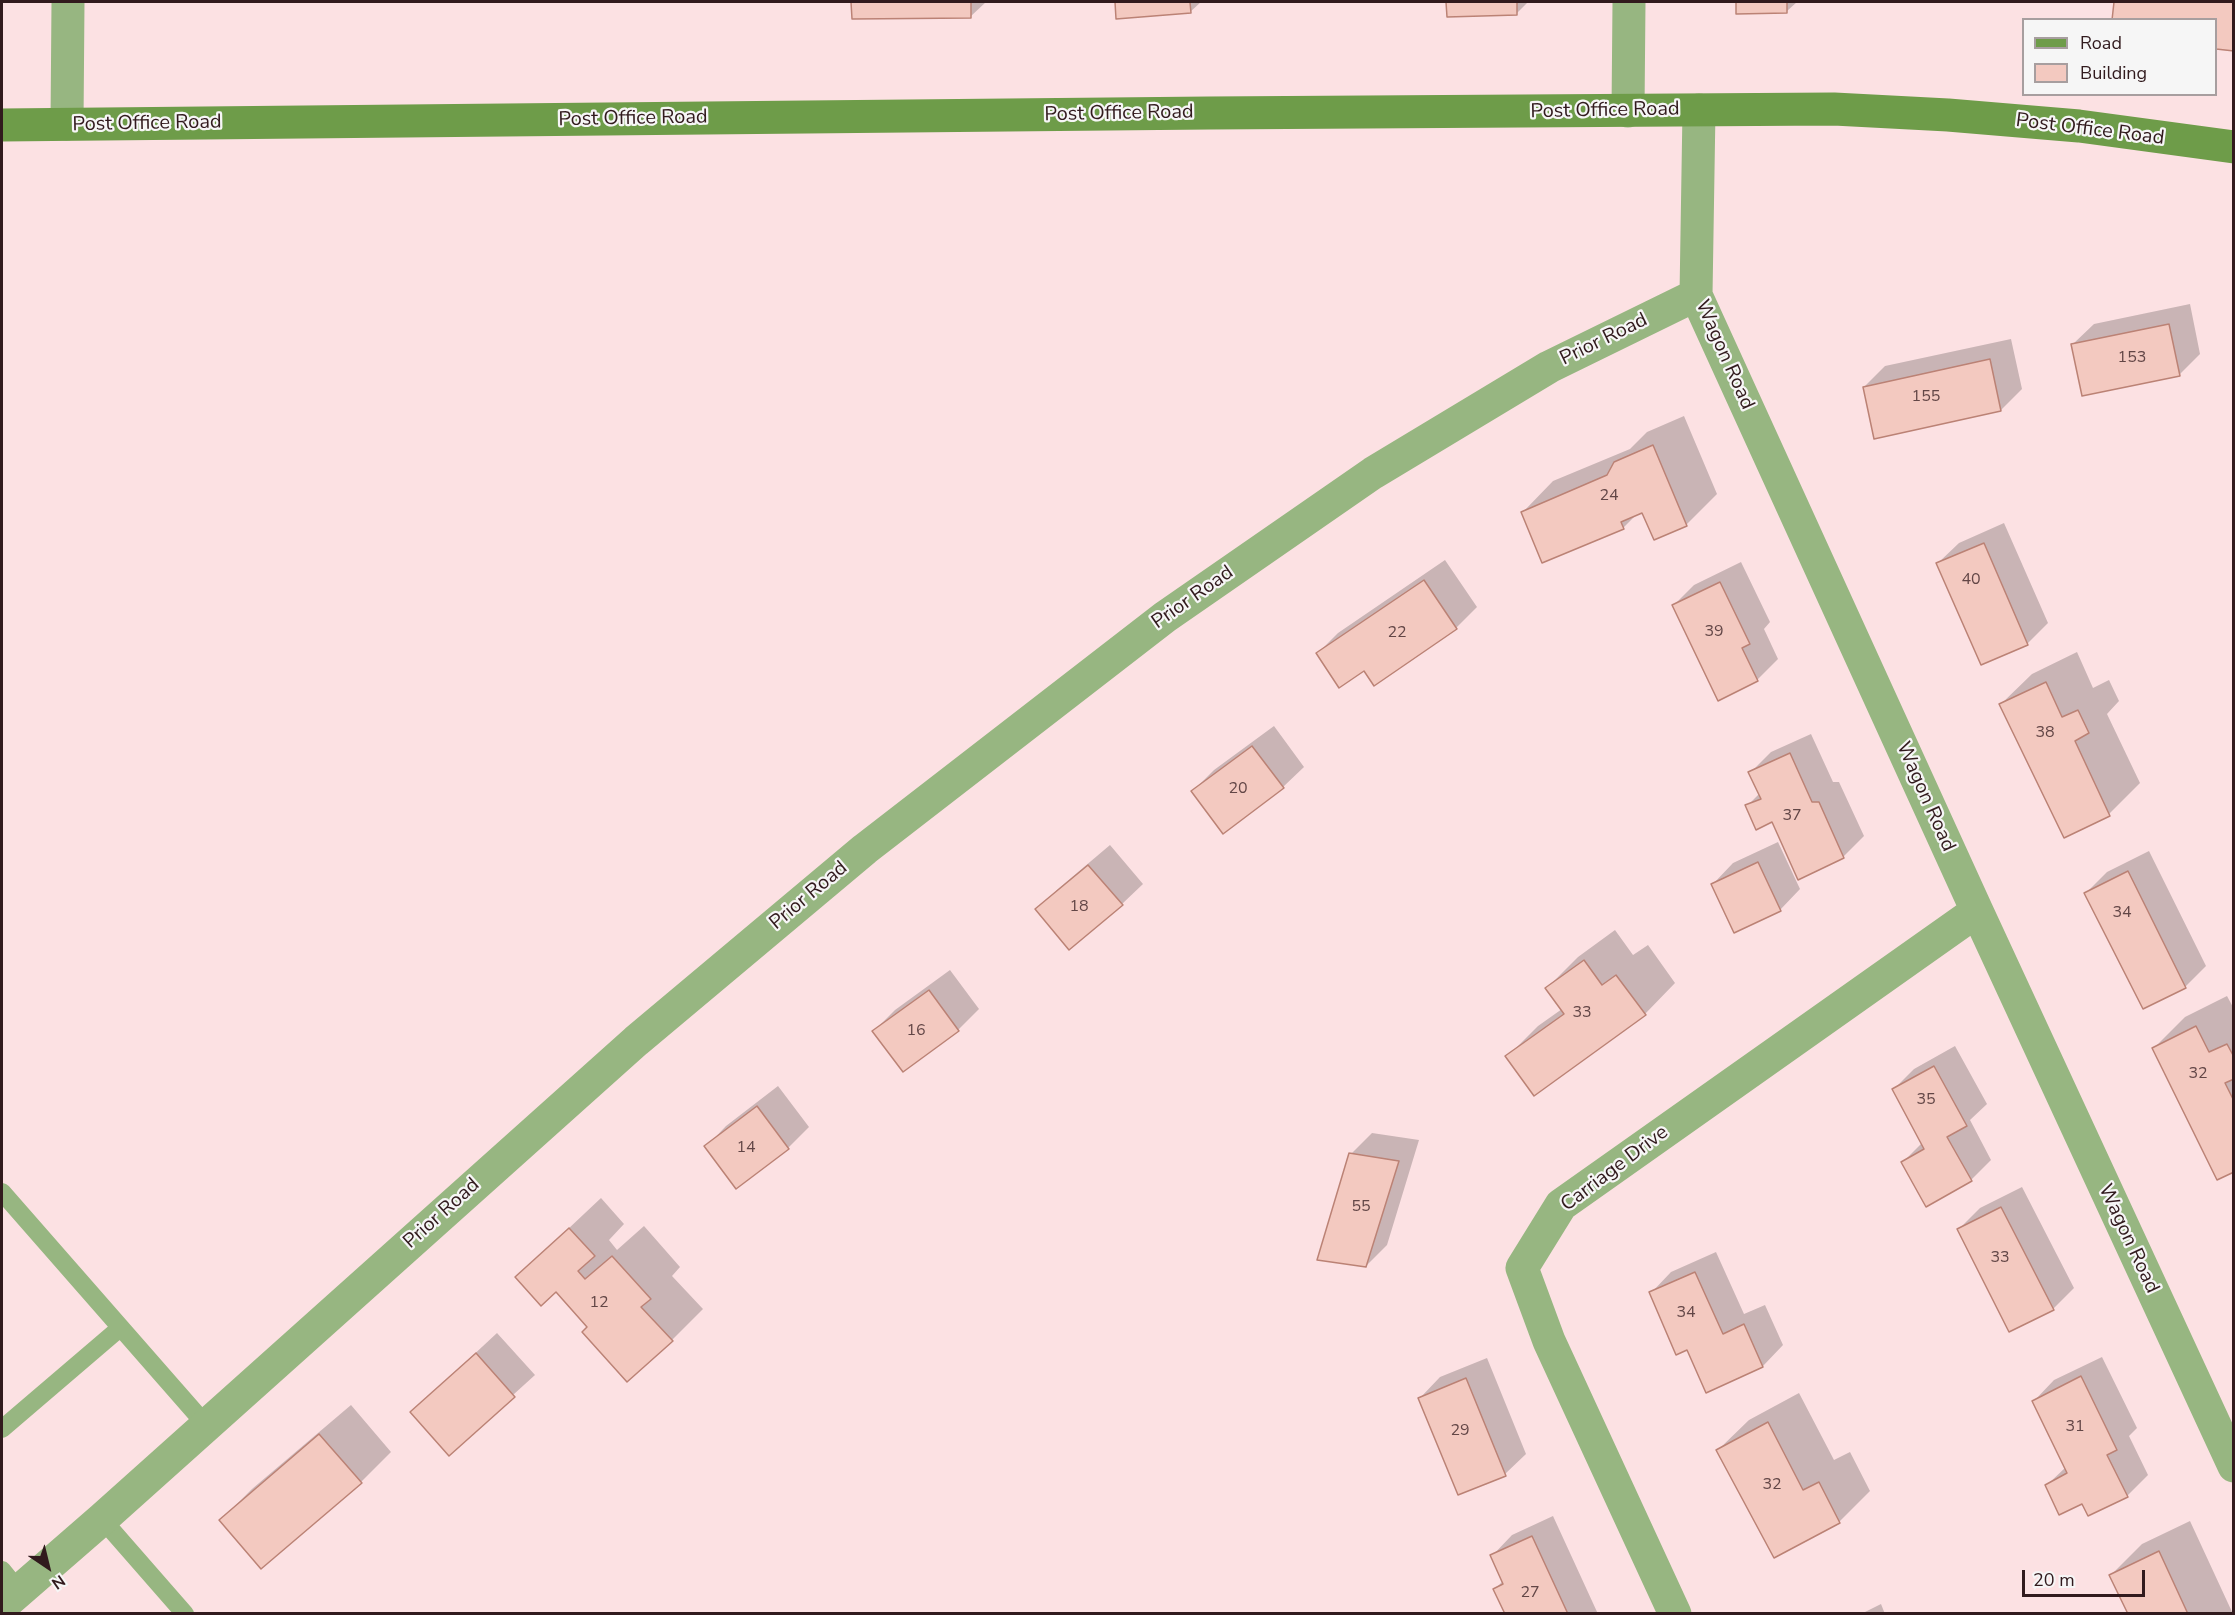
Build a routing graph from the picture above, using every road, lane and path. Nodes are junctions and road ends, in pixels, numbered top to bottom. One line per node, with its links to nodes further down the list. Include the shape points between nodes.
1 (68, 2): 5 (street)
2 (1629, 2): 4 (street)
3 (1699, 110): 4 (street, Post Office Road); 7 (street, Post Office Road, via 1948,115 2079,126); 8 (street, Wagon Road)
4 (1628, 111): 5 (street, Post Office Road)
5 (66, 124): 6 (street, Post Office Road)
6 (2, 125)
7 (2234, 147)
8 (1696, 295): 9 (street, Wagon Road); 12 (street, Prior Road, via 1549,367 1373,473 1165,617 865,849 645,1033)
9 (1977, 911): 14 (street, Wagon Road); 18 (street, Carriage Drive, via 1561,1205 1522,1268 1550,1341)
10 (2, 1192): 11 (lane)
11 (120, 1328): 12 (lane); 13 (lane)
12 (206, 1425): 15 (street, Prior Road)
13 (2, 1429)
14 (2234, 1466)
15 (102, 1519): 16 (street, Prior Road); 17 (lane)
16 (7, 1589)
17 (185, 1614)
18 (1675, 1614)

